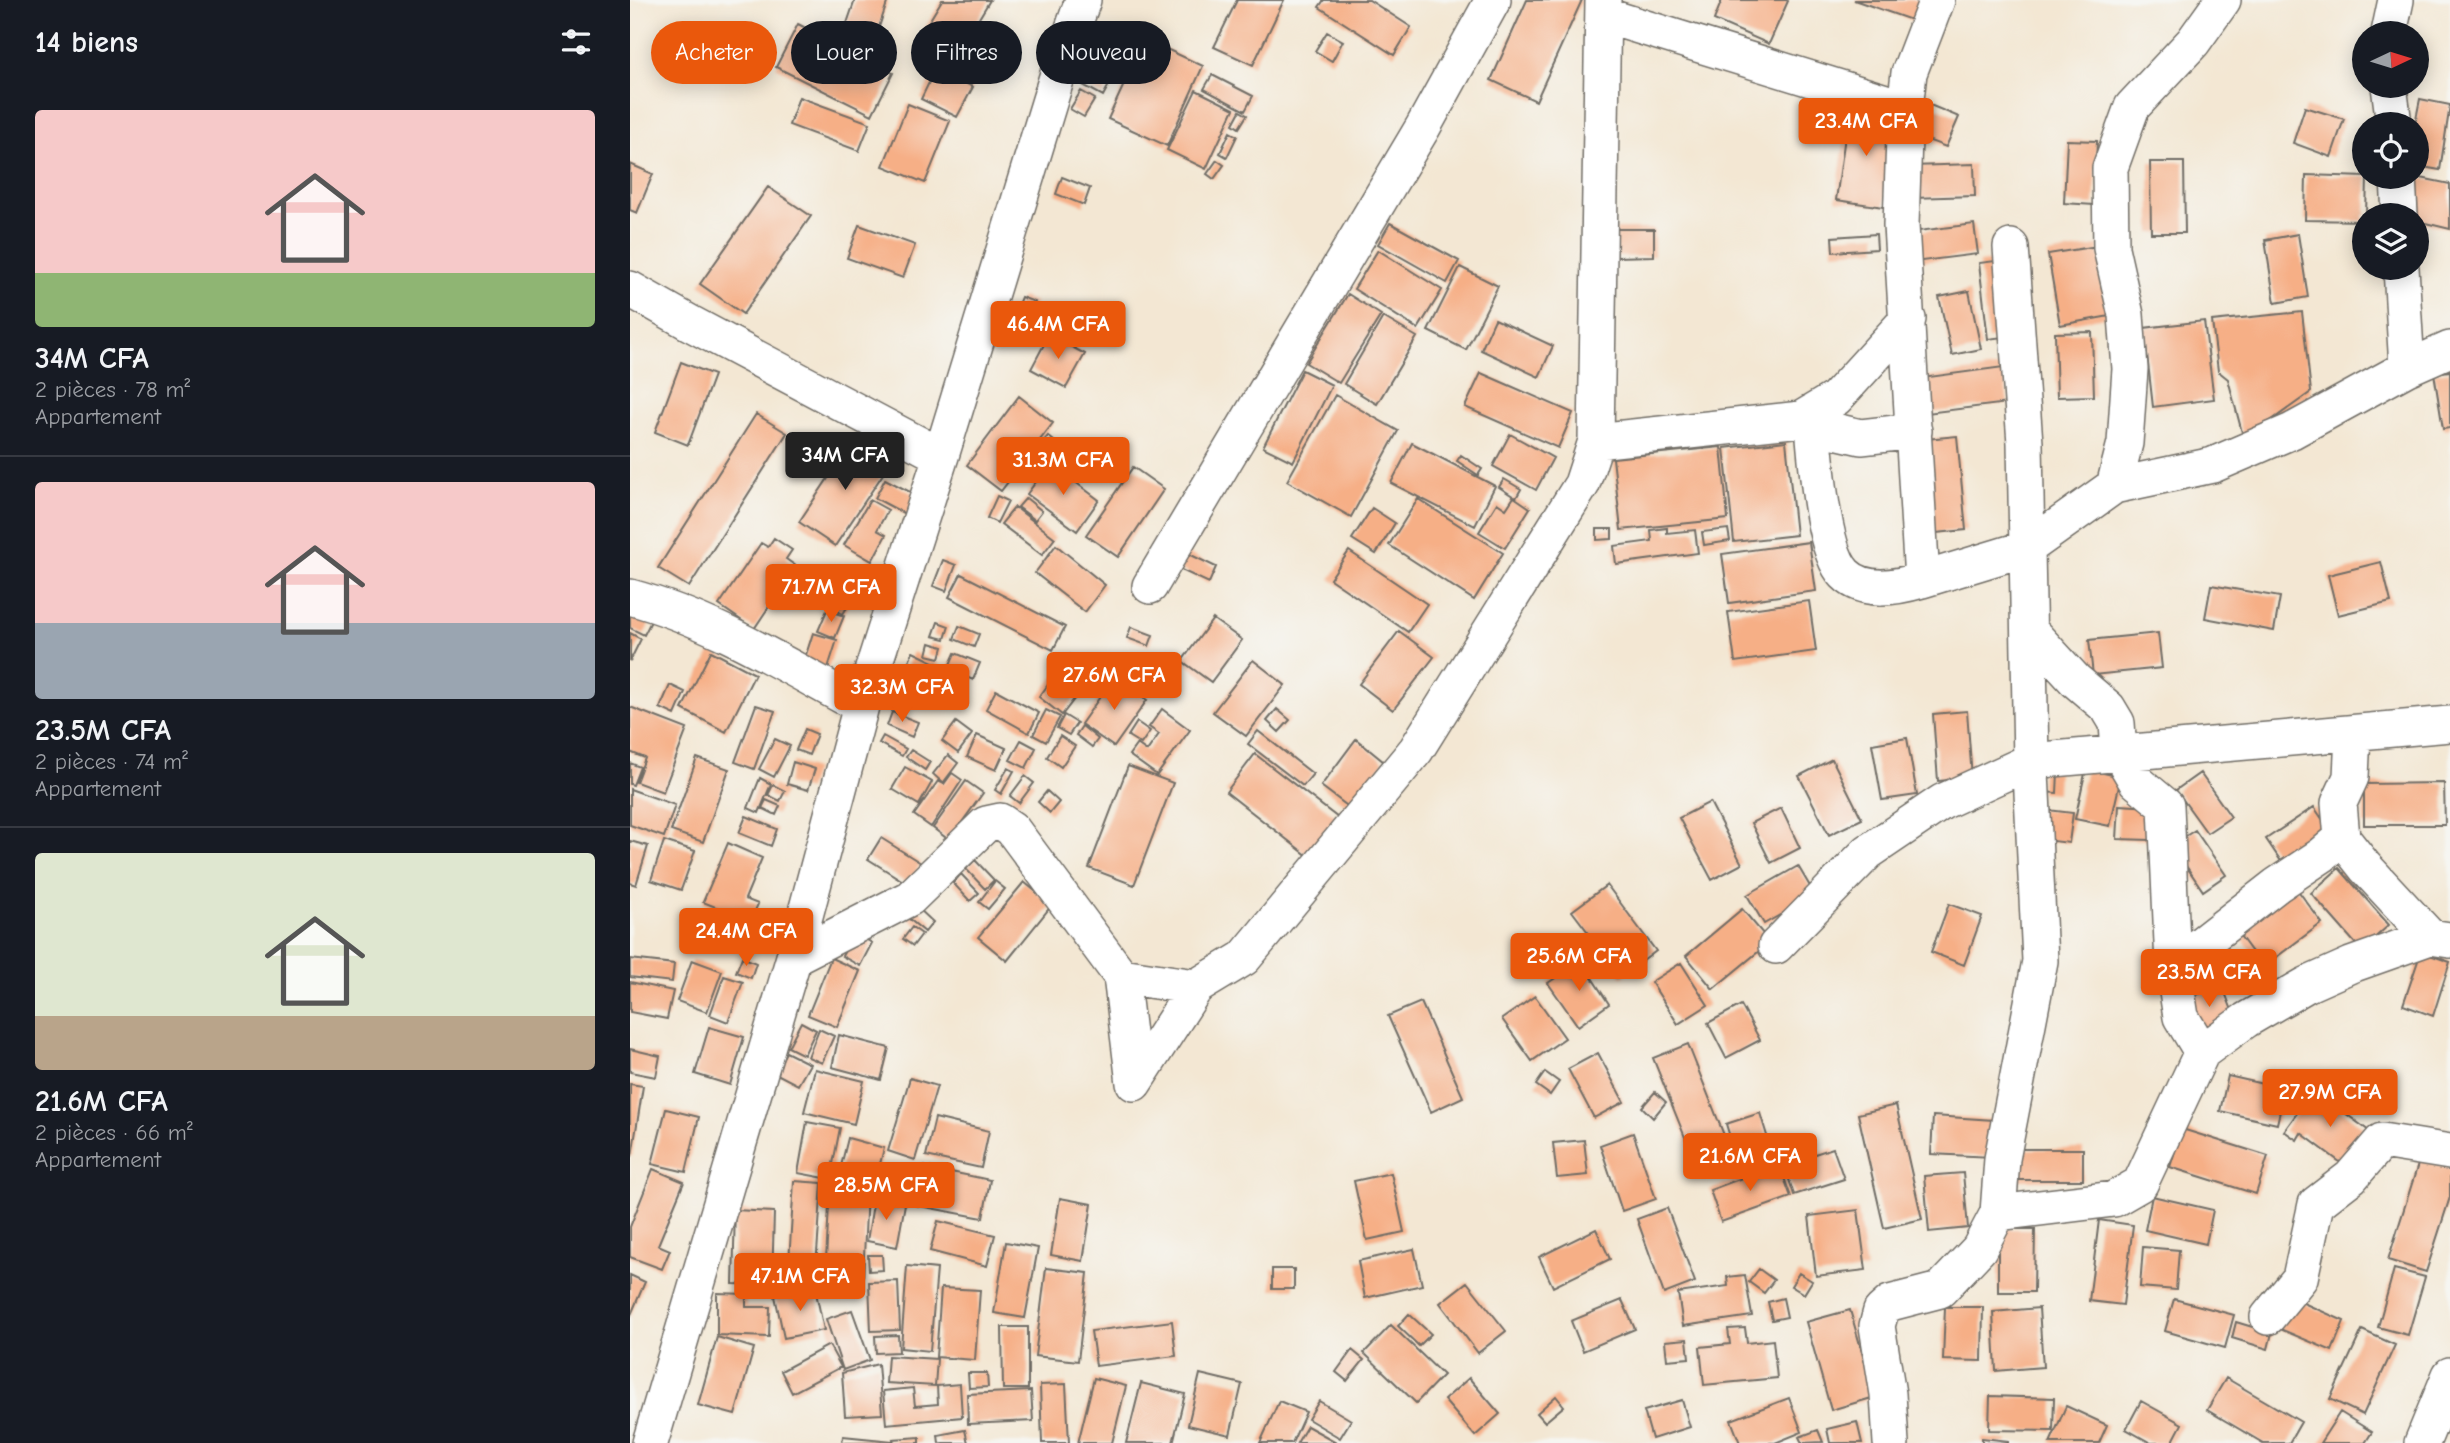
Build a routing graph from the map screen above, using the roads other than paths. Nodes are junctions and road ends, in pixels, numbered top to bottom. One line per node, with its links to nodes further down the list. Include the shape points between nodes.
1 (1083, 0): 18 (street)
2 (1493, 0): 22 (street, via 1423,127)
3 (1937, 0): 8 (street, via 1909,73)
4 (2223, 0): 19 (street, via 2193,42 2132,107 2110,169 2111,248 2126,315 2130,369 2125,443)
5 (2396, 0): 7 (street)
6 (1603, 8): 8 (street); 17 (street)
7 (2390, 21)
8 (1905, 107): 12 (street, via 1901,225)
9 (2011, 247): 20 (street, via 2025,443)
10 (2402, 280): 14 (street)
11 (630, 289): 18 (street)
12 (1908, 319): 15 (street); 16 (street)
13 (2450, 349): 14 (street)
14 (2407, 368): 19 (street, via 2292,431 2213,466)
15 (1807, 423): 16 (street, via 1861,437); 17 (street); 21 (street, via 1832,553 1845,575 1868,586 1897,587)
16 (1914, 431): 21 (street)
17 (1596, 441): 36 (street, via 1582,484 1416,750 1244,958)
18 (941, 456): 25 (street)
19 (2114, 486): 20 (street)
20 (2027, 548): 21 (street); 24 (street)
21 (1922, 580)
22 (1150, 586)
23 (630, 597): 25 (street, via 668,608)
24 (2030, 631): 28 (street, via 2108,708 2117,723); 29 (street)
25 (861, 706): 33 (street)
26 (2450, 724): 27 (street)
27 (2353, 734): 28 (street); 30 (street, via 2351,776 2339,803)
28 (2119, 752): 29 (street); 34 (street, via 2136,781 2166,807)
29 (2031, 767): 32 (street, via 1942,802 1868,852); 39 (street, via 2040,961 2003,1158)
30 (2342, 838): 31 (street, via 2365,867); 34 (street)
31 (2440, 939): 37 (street, via 2351,965 2306,985)
32 (1776, 946)
33 (794, 957): 35 (street, via 911,898 986,824 999,821 1012,829); 42 (street)
34 (2173, 966): 37 (street, via 2181,1017)
35 (1121, 976): 36 (street); 36 (street, via 1134,1083)
36 (1196, 987)
37 (2202, 1052): 39 (street, via 2140,1184 2114,1199)
38 (2450, 1152): 40 (street, via 2382,1141 2351,1177 2316,1204 2300,1278)
39 (1998, 1213): 43 (street, via 1979,1249 1940,1290 1890,1303 1881,1311 1877,1326)
40 (2268, 1317)
41 (2450, 1374): 44 (street)
42 (650, 1443)
43 (1891, 1443)
44 (2422, 1443)

